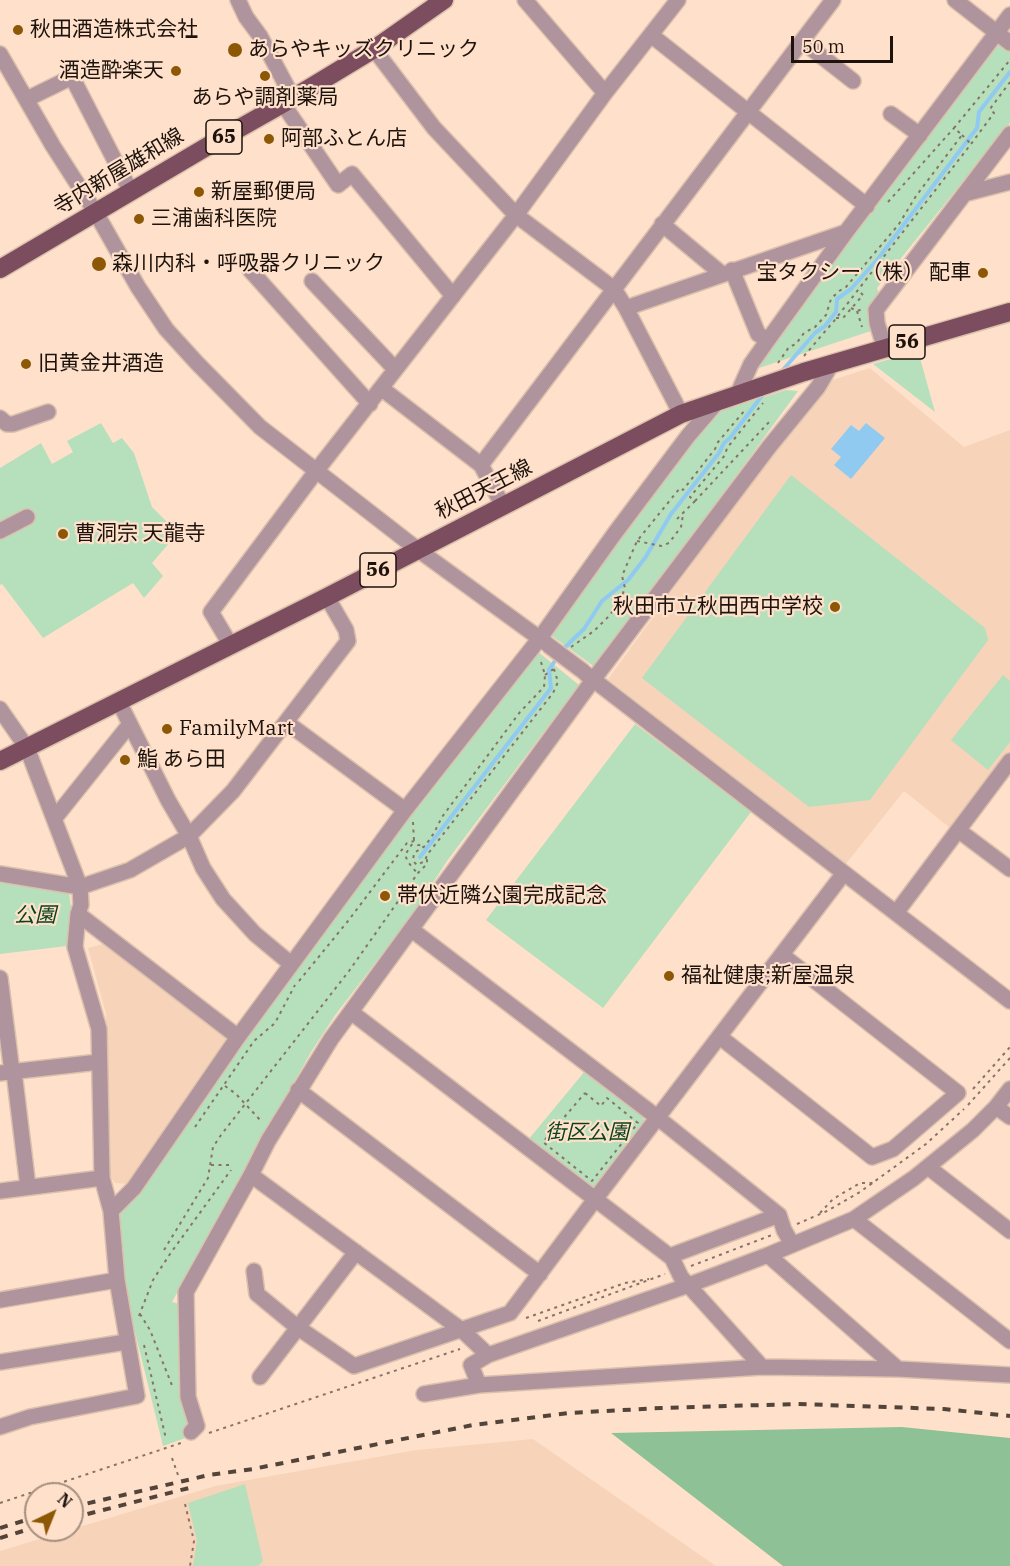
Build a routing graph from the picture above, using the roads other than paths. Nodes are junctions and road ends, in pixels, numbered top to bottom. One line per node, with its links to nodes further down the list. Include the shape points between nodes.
1 (238, 0): 16 (street, via 260,36)
2 (444, 0): 11 (main road, 寺内新屋雄和線 / 65)
3 (525, 0): 14 (street)
4 (678, 0): 8 (street)
5 (833, 0): 10 (street)
6 (955, 0): 9 (street)
7 (1010, 15): 9 (street)
8 (651, 35): 14 (street); 17 (street)
9 (1003, 37): 20 (street)
10 (802, 41): 13 (street); 17 (street)
11 (374, 48): 16 (main road, 寺内新屋雄和線 / 65); 26 (street, via 434,128)
12 (0, 54): 15 (street)
13 (853, 81)
14 (605, 93): 26 (street)
15 (27, 99): 22 (street, via 72,77); 25 (street)
16 (288, 101): 22 (main road, 寺内新屋雄和線 / 65); 34 (street, via 338,185 352,174)
17 (748, 112): 24 (street); 27 (street)
18 (891, 114): 20 (street)
19 (1010, 134): 23 (street)
20 (920, 135): 24 (street)
21 (1010, 182): 23 (street)
22 (131, 192): 25 (main road, 寺内新屋雄和線 / 65)
23 (964, 194): 38 (street, via 876,310)
24 (874, 207): 28 (street)
25 (96, 213): 29 (main road, 寺内新屋雄和線 / 65); 49 (street, via 166,328 260,427)
26 (516, 215): 33 (street); 34 (street)
27 (662, 224): 31 (street); 33 (street)
28 (846, 232): 31 (street); 37 (street)
29 (0, 269)
30 (250, 270): 44 (street)
31 (727, 272): 35 (street); 37 (street, via 758,334)
32 (312, 281): 40 (street)
33 (614, 289): 35 (street); 48 (street)
34 (453, 296): 40 (street)
35 (626, 308): 46 (street)
36 (1010, 312): 38 (main road, 秋田天王線 / 56)
37 (768, 340): 43 (street, via 751,364)
38 (885, 349): 39 (main road, 秋田天王線 / 56)
39 (831, 365): 43 (main road, 秋田天王線 / 56, bridge, via 801,368); 57 (street, via 818,387)
40 (395, 369): 41 (street)
41 (381, 388): 44 (street); 48 (street)
42 (719, 400): 43 (main road, 秋田天王線 / 56); 46 (main road, 秋田天王線 / 56); 55 (street, via 615,533)
43 (742, 401)
44 (370, 404): 49 (street)
45 (48, 412): 47 (street, via 13,424)
46 (681, 414): 50 (main road, 秋田天王線 / 56)
47 (0, 418)
48 (481, 465): 50 (street)
49 (316, 470): 53 (street); 56 (street, via 211,612)
50 (503, 506): 53 (main road, 秋田天王線 / 56)
51 (27, 517): 52 (street)
52 (0, 531)
53 (417, 549): 54 (main road, 秋田天王線 / 56); 55 (street)
54 (327, 597): 56 (main road, 秋田天王線 / 56); 60 (street, via 348,641)
55 (544, 641): 57 (street, bridge); 65 (street)
56 (230, 644): 58 (main road, 秋田天王線 / 56)
57 (588, 676): 70 (street); 75 (street)
58 (118, 702): 61 (street); 62 (main road, 秋田天王線 / 56)
59 (0, 709): 62 (street)
60 (286, 722): 65 (street); 68 (street, via 232,791)
61 (130, 724): 66 (street); 68 (street)
62 (27, 748): 63 (main road, 秋田天王線 / 56); 66 (street)
63 (0, 761)
64 (1010, 761): 67 (street)
65 (409, 814): 77 (street)
66 (54, 819): 72 (street)
67 (958, 830): 69 (street); 74 (street)
68 (189, 836): 72 (street, via 129,870); 77 (street, via 203,868 224,899 255,934)
69 (1010, 869)
70 (844, 873): 74 (street); 76 (street)
71 (0, 874): 72 (street)
72 (80, 887): 73 (street)
73 (78, 914): 81 (street); 83 (street, via 75,947 99,1029)
74 (896, 914): 79 (street)
75 (412, 930): 80 (street); 89 (street)
76 (782, 955): 82 (street); 82 (street, via 962,1095 893,1149 872,1157)
77 (291, 964): 81 (street)
78 (0, 978): 84 (street)
79 (1010, 1001)
80 (351, 1012): 86 (street); 95 (street)
81 (238, 1037): 96 (street, via 134,1188)
82 (720, 1037): 89 (street)
83 (99, 1062): 84 (street); 92 (street)
84 (9, 1072): 93 (street)
85 (1010, 1089): 87 (street)
86 (298, 1090): 91 (street); 105 (street)
87 (996, 1107): 88 (street); 90 (street)
88 (1010, 1117)
89 (658, 1118): 95 (street); 97 (street)
90 (928, 1167): 98 (street); 99 (street)
91 (251, 1175): 101 (street); 122 (street, via 186,1292 188,1397 196,1426)
92 (102, 1178): 93 (street); 96 (street)
93 (28, 1187): 94 (street)
94 (0, 1191)
95 (596, 1198): 102 (street); 105 (street)
96 (111, 1211): 106 (street)
97 (779, 1215): 100 (street); 102 (street)
98 (854, 1218): 100 (street); 111 (street)
99 (1010, 1231)
100 (792, 1244): 103 (street)
101 (356, 1252): 109 (street); 110 (street)
102 (670, 1256): 107 (street)
103 (768, 1256): 107 (street); 116 (street)
104 (254, 1271): 109 (street, via 257,1294)
105 (540, 1274): 110 (street, via 510,1313)
106 (117, 1280): 108 (street); 112 (street)
107 (689, 1286): 113 (street); 115 (street)
108 (0, 1300)
109 (297, 1327): 110 (street, via 354,1366); 118 (street)
110 (463, 1331): 113 (street)
111 (1010, 1341)
112 (126, 1342): 114 (street); 121 (street, via 137,1395)
113 (488, 1355): 119 (street, via 471,1365)
114 (0, 1362)
115 (762, 1367): 116 (street); 119 (street)
116 (898, 1369): 117 (street)
117 (1010, 1375)
118 (260, 1377)
119 (479, 1385): 120 (street)
120 (424, 1394)
121 (0, 1427)
122 (191, 1432)

